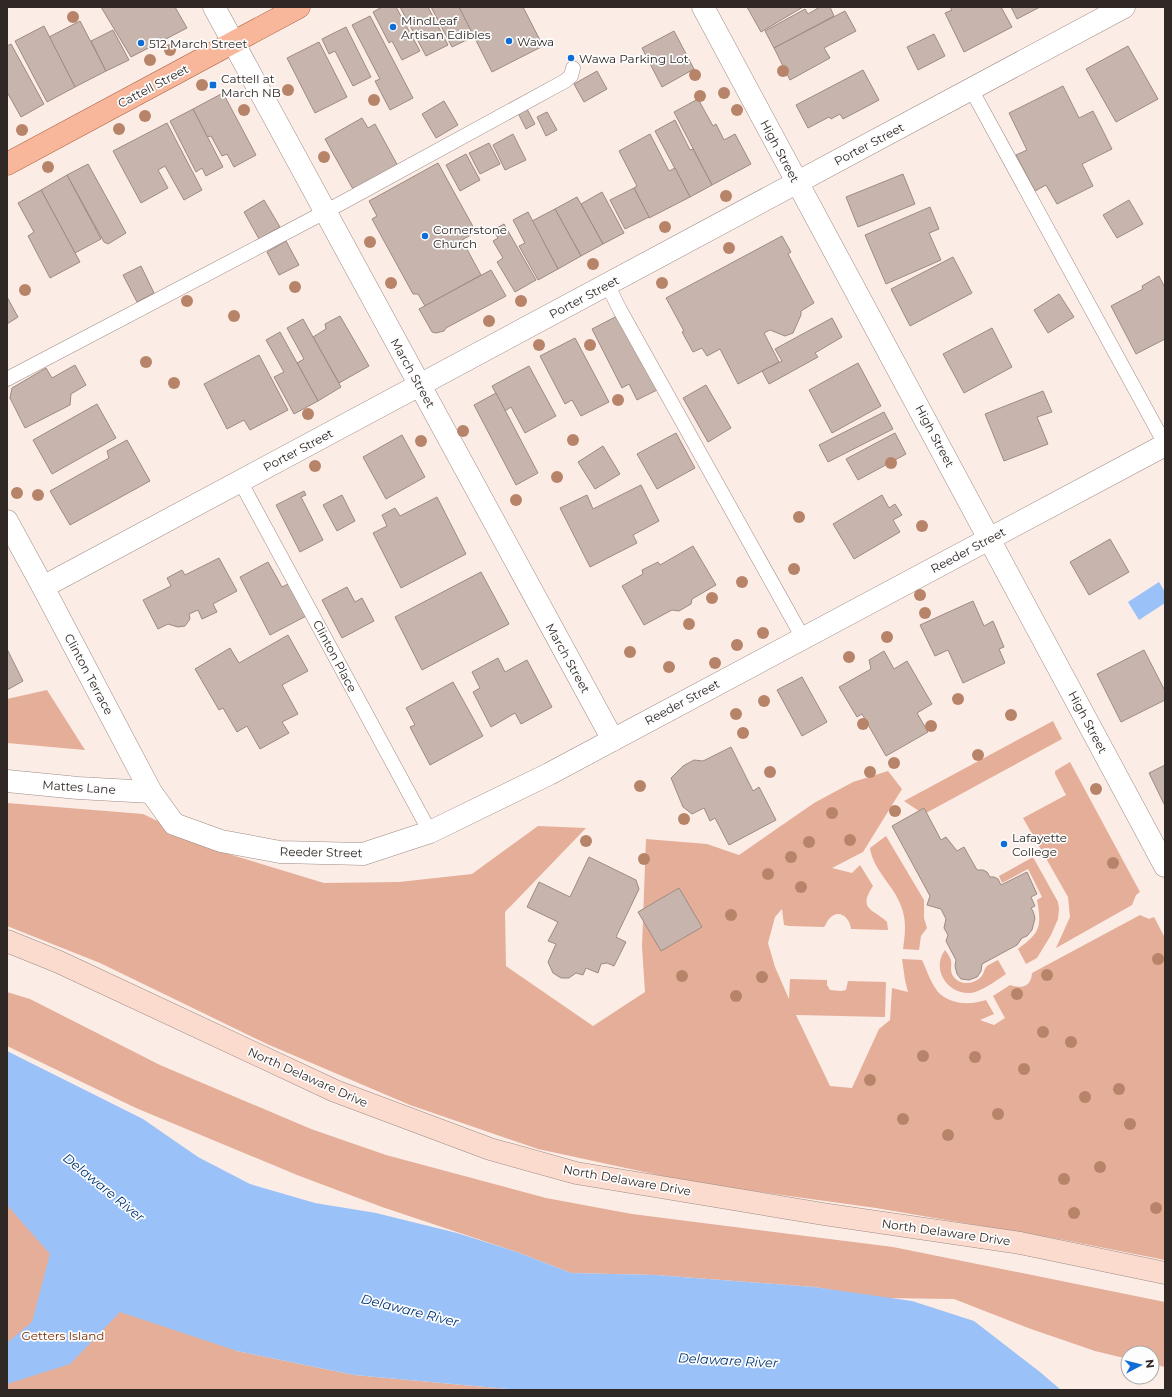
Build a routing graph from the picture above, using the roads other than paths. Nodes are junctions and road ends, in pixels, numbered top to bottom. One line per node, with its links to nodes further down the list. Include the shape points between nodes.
1 (214, 7): 5 (street, March Street)
2 (299, 7): 5 (main road, Cattell Street)
3 (703, 7): 9 (street, High Street)
4 (1124, 7): 7 (street, Porter Street)
5 (233, 42): 8 (main road, Cattell Street); 10 (street, March Street)
6 (573, 68): 10 (lane, via 571,76 565,81)
7 (970, 89): 9 (street, Porter Street); 14 (lane)
8 (7, 164)
9 (797, 182): 11 (street, Porter Street); 17 (street, High Street)
10 (325, 212): 12 (lane); 13 (street, March Street)
11 (607, 284): 13 (street, Porter Street); 19 (lane)
12 (7, 379)
13 (419, 385): 15 (street, Porter Street); 20 (street, March Street)
14 (1165, 444): 17 (street, Reeder Street)
15 (240, 481): 18 (street, Porter Street); 24 (lane, Clinton Place)
16 (10, 532): 18 (street, Clinton Terrace)
17 (990, 538): 19 (street, Reeder Street); 25 (street, High Street)
18 (43, 587): 22 (street, Clinton Terrace)
19 (803, 638): 20 (street, Reeder Street)
20 (613, 740): 24 (street, Reeder Street)
21 (7, 781): 22 (street, Mattes Lane)
22 (151, 792): 23 (street, Clinton Terrace)
23 (174, 824): 24 (street, Reeder Street, via 222,841 280,852 363,854)
24 (430, 832)
25 (1165, 866)
26 (7, 941): 27 (main road, North Delaware Drive, via 59,962 335,1091 490,1149 576,1173 1020,1243)
27 (1165, 1273)

